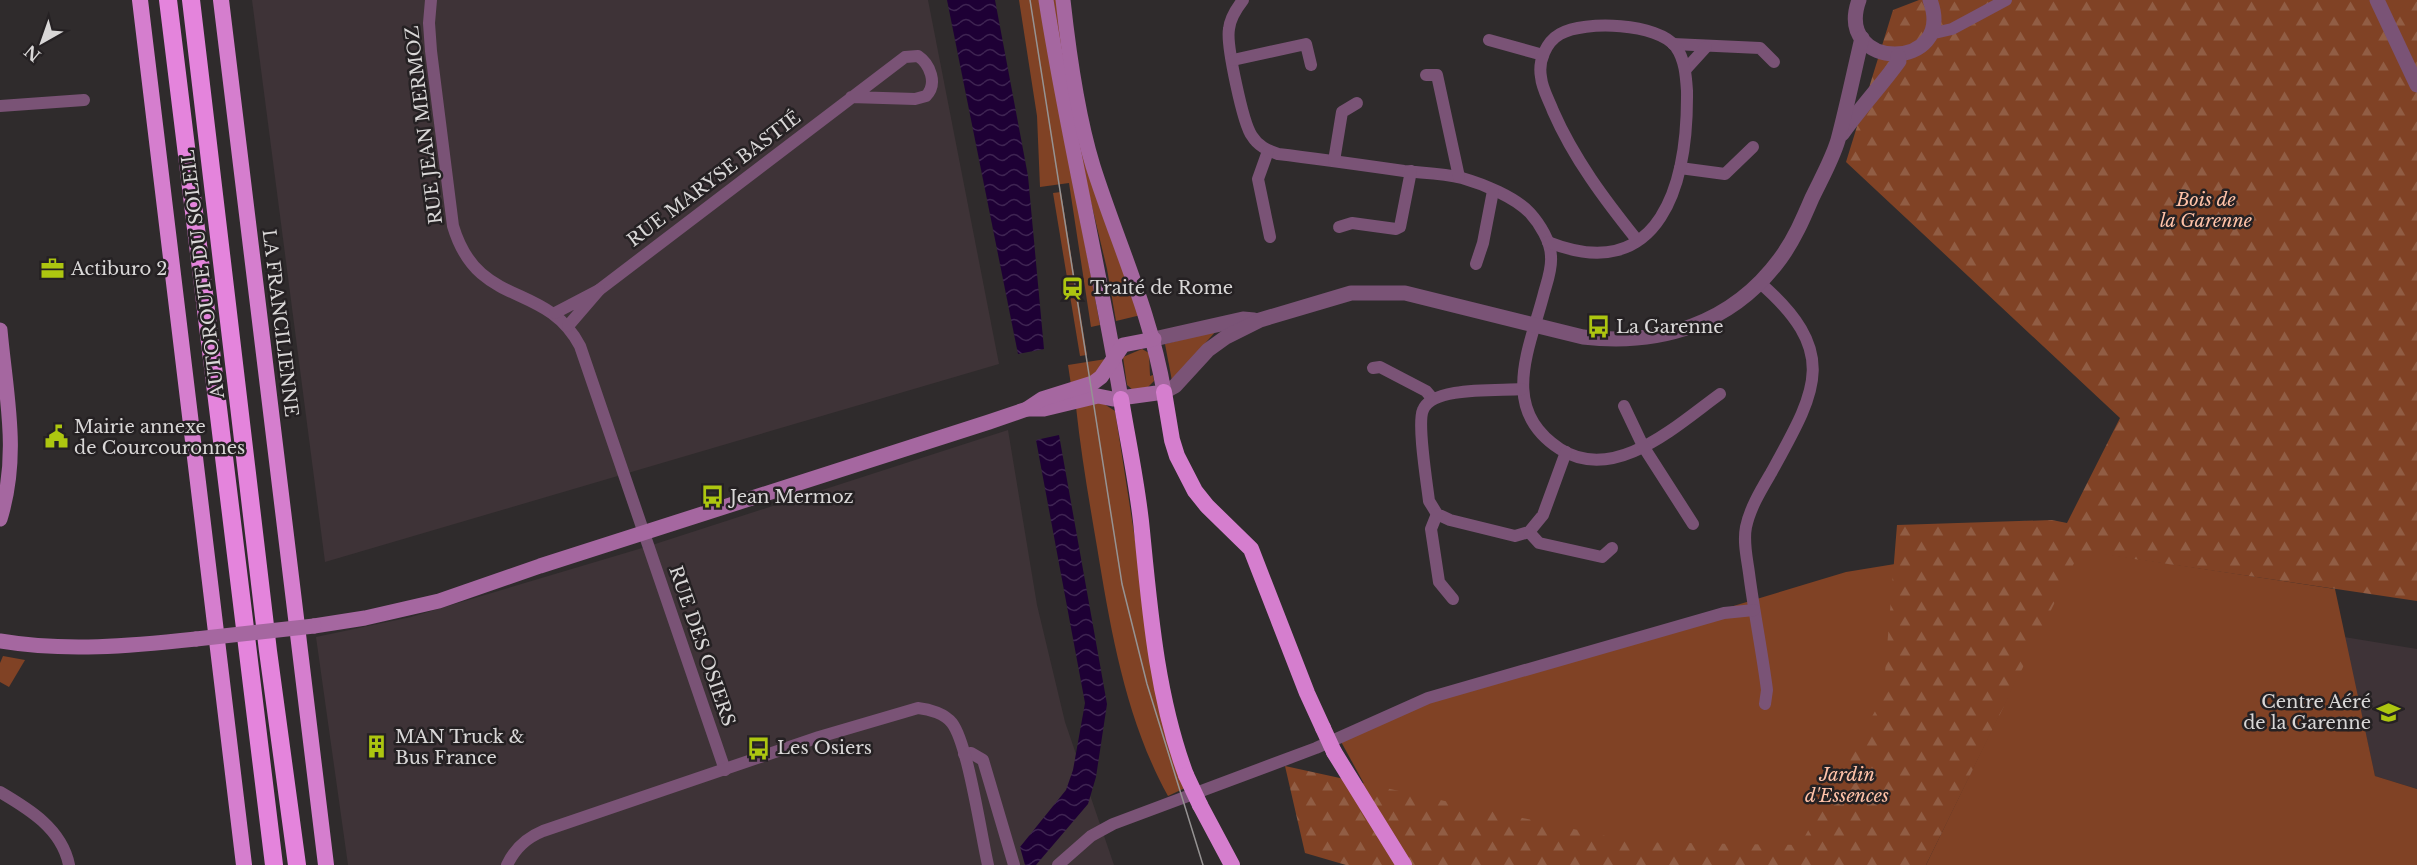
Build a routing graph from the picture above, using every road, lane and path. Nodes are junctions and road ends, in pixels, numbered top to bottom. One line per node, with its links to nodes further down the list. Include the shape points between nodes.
1 (140, 0): 79 (highway)
2 (168, 0): 80 (highway, AUTOROUTE DU SOLEIL)
3 (191, 0): 81 (highway, AUTOROUTE DU SOLEIL)
4 (221, 0): 82 (highway, LA FRANCILIENNE)
5 (431, 0): 47 (street, RUE JEAN MERMOZ, via 431,51 458,242 485,279)
6 (1046, 0): 53 (main road)
7 (1064, 0): 52 (main road, via 1092,162)
8 (1242, 0): 20 (street, via 1229,26)
9 (1859, 0): 14 (street, via 1856,18)
10 (1930, 0): 13 (street, via 1934,22)
11 (2006, 0): 13 (street, via 1952,29)
12 (2377, 0): 25 (street)
13 (1930, 34): 19 (street, via 1917,49)
14 (1862, 38): 19 (street, via 1877,52); 30 (street)
15 (1489, 40): 18 (street)
16 (1673, 44): 17 (street); 18 (street, via 1661,34 1638,27 1578,29 1558,35); 23 (street)
17 (1706, 46): 21 (street, via 1760,48); 23 (street)
18 (1543, 54): 40 (street, via 1540,76 1560,126 1600,194)
19 (1898, 56): 30 (street, via 1899,61)
20 (1233, 60): 22 (street, via 1306,44); 32 (street, via 1247,129)
21 (1774, 62)
22 (1311, 65)
23 (1686, 69): 34 (street, via 1687,109)
24 (1426, 75): 36 (street, via 1437,75)
25 (2417, 85)
26 (851, 97): 26 (street, RUE MARYSE BASTIÉ, via 905,57 918,56 930,66 932,86 926,96); 46 (street, RUE MARYSE BASTIÉ)
27 (84, 100): 29 (street)
28 (1357, 102): 33 (street, via 1342,112)
29 (0, 106)
30 (1837, 142): 45 (street, via 1795,236)
31 (1753, 147): 34 (street, via 1725,174)
32 (1268, 151): 33 (street); 39 (street, via 1258,179)
33 (1334, 161): 35 (street)
34 (1680, 168): 40 (street, via 1663,218)
35 (1411, 171): 36 (street); 38 (street, via 1400,227 1352,223)
36 (1459, 177): 37 (street)
37 (1493, 191): 41 (street, via 1528,211); 43 (street, via 1484,243)
38 (1339, 227)
39 (1270, 237)
40 (1637, 240): 42 (street, via 1606,254)
41 (1548, 242): 42 (street); 44 (street)
42 (1574, 252): 44 (street)
43 (1476, 264)
44 (1551, 264): 49 (street)
45 (1759, 282): 49 (street, via 1713,316 1653,338 1606,339); 71 (street, via 1790,310 1802,328 1810,346 1812,382 1800,419 1750,512 1745,537)
46 (598, 290): 47 (street, RUE MARYSE BASTIÉ); 50 (street, RUE MARYSE BASTIÉ)
47 (555, 313): 50 (street, RUE JEAN MERMOZ)
48 (1260, 320): 49 (street, via 1351,292 1384,291 1440,300); 52 (street); 56 (street, via 1208,350 1175,386)
49 (1536, 325): 55 (street, via 1524,361)
50 (568, 326): 68 (street, RUE JEAN MERMOZ, via 588,364)
51 (0, 330): 65 (main road, via 12,444 11,474)
52 (1154, 339): 53 (main road, via 1123,345); 56 (main road)
53 (1114, 355): 59 (main road); 61 (main road, via 1093,383 1042,399)
54 (1373, 368): 58 (street, via 1380,367)
55 (1522, 389): 58 (street); 63 (street, via 1536,426)
56 (1164, 392): 59 (main road); 77 (highway, bridge, via 1177,456 1195,491 1251,549 1306,693 1334,752)
57 (1720, 394): 62 (street)
58 (1432, 398): 64 (street, via 1421,416 1429,501)
59 (1121, 399): 61 (main road, via 1098,396 1044,409); 87 (highway, bridge, via 1142,528 1156,652 1174,742 1200,805)
60 (1624, 406): 62 (street)
61 (1027, 409): 68 (main road)
62 (1643, 446): 63 (street, via 1607,460); 66 (street)
63 (1566, 452): 67 (street, via 1543,515)
64 (1437, 514): 67 (street, via 1515,536); 70 (street, via 1431,529 1439,582)
65 (0, 519)
66 (1693, 524)
67 (1529, 532): 69 (street, via 1539,543 1602,556)
68 (646, 533): 72 (main road, bridge, via 439,601 365,618 115,647 53,647); 75 (street, RUE DES OSIERS)
69 (1612, 548)
70 (1453, 599)
71 (1754, 610): 73 (street, via 1767,690); 86 (street, via 1724,613 1428,698 1316,748 1113,824 1091,836)
72 (0, 640)
73 (1765, 704)
74 (964, 754): 75 (street, via 952,723 931,710 918,708); 84 (street); 85 (street, via 971,753 983,760)
75 (725, 770): 83 (street, via 536,834 518,848)
76 (0, 792): 78 (street, via 46,824 62,846)
77 (1385, 834): 88 (highway); 89 (highway)
78 (69, 865)
79 (244, 865)
80 (274, 865)
81 (297, 865)
82 (326, 865)
83 (507, 865)
84 (988, 865)
85 (1014, 865)
86 (1058, 865)
87 (1232, 865)
88 (1404, 865)
89 (1417, 865)

